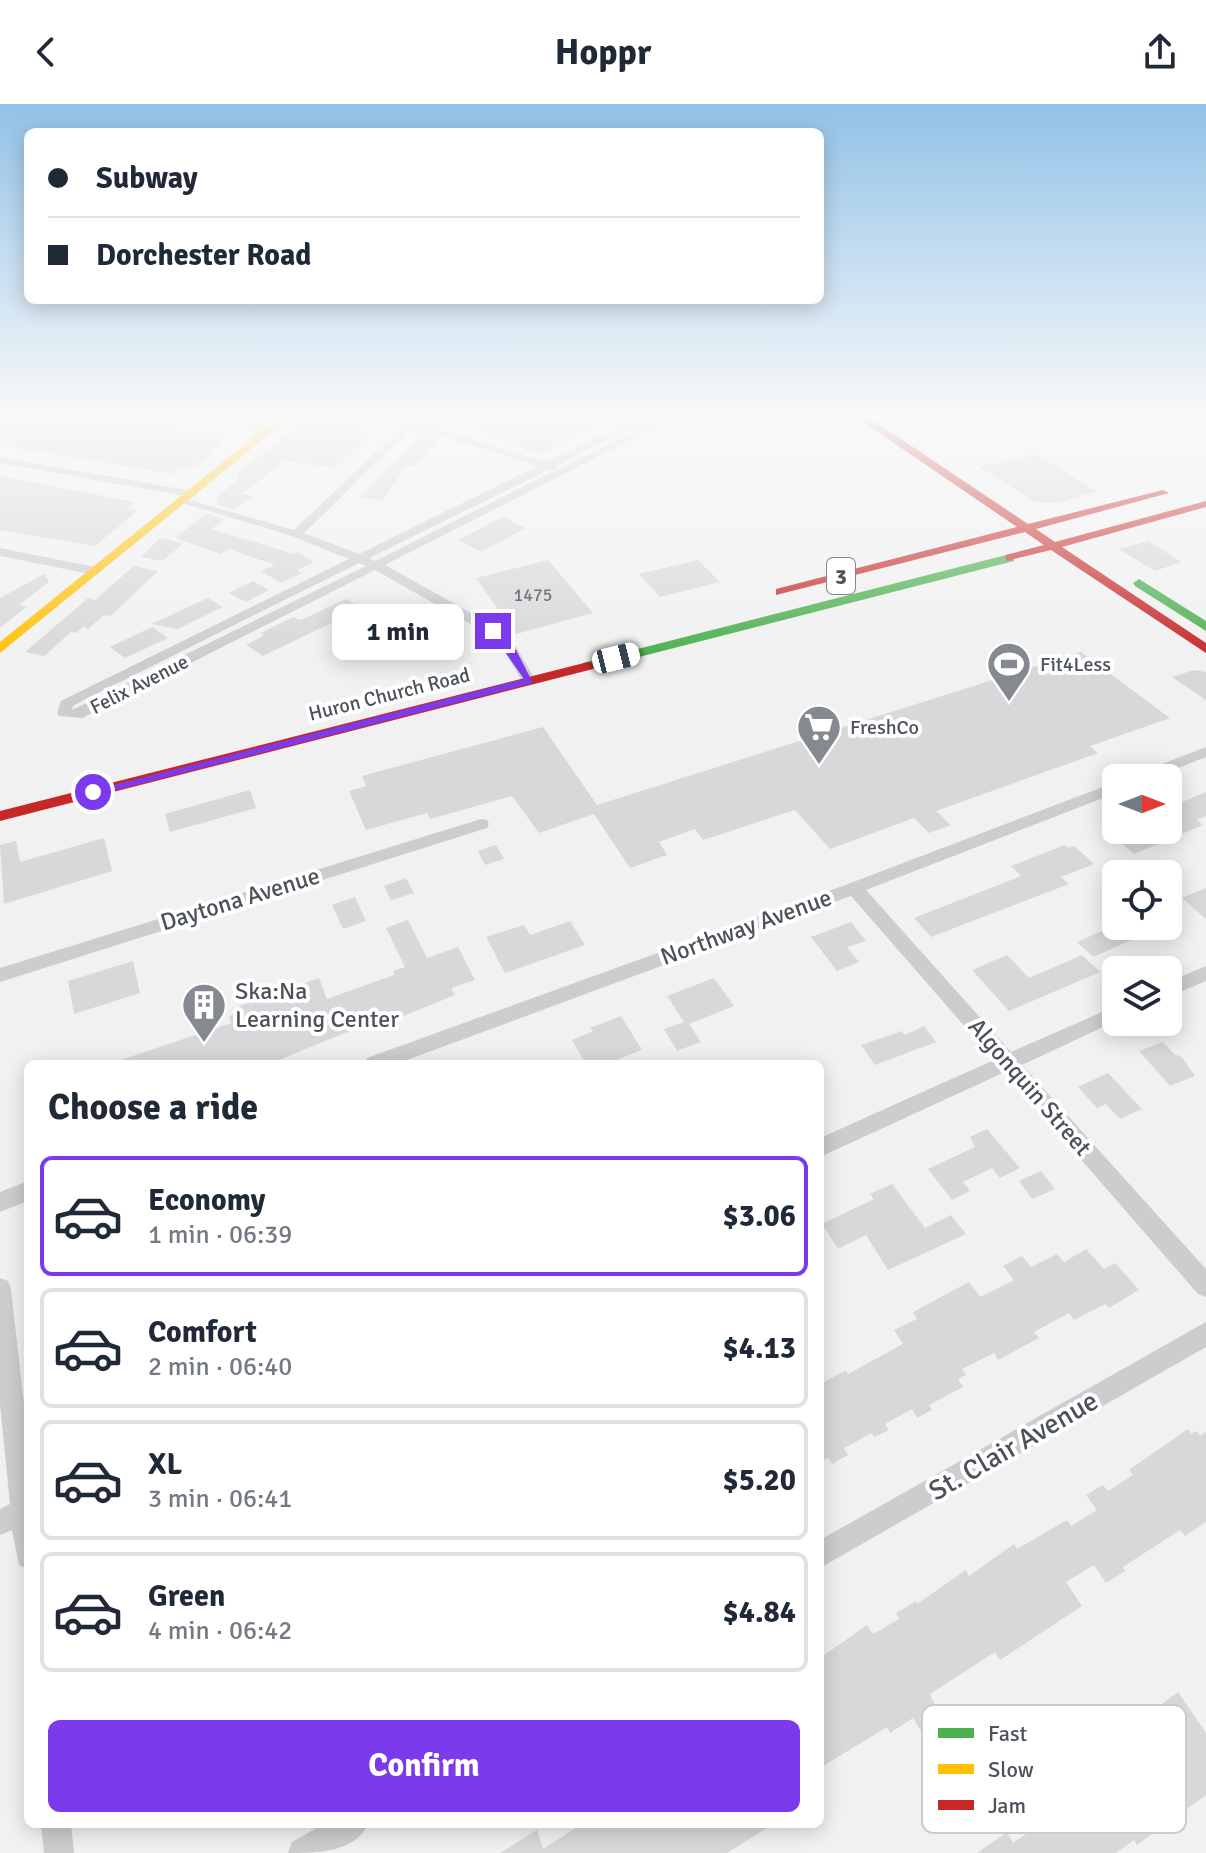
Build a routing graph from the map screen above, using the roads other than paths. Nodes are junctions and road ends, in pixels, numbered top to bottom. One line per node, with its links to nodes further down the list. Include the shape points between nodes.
1 (180, 497): 8 (street)
2 (335, 497): 12 (street)
3 (485, 497): 16 (street, Felix Avenue)
4 (512, 497): 17 (street, Felix Avenue)
5 (980, 497): 11 (main road)
6 (1005, 497): 10 (main road)
7 (1147, 497): 10 (main road, 3)
8 (187, 498): 12 (street); 18 (main road)
9 (1206, 504): 13 (main road, Huron Church Road / 3)
10 (1045, 522): 11 (main road, 3); 13 (main road)
11 (1026, 527): 14 (main road); 19 (main road, 3)
12 (296, 534): 16 (street)
13 (1075, 541): 14 (main road, Huron Church Road / 3); 20 (main road)
14 (1053, 546): 22 (main road); 25 (main road, Huron Church Road / 3)
15 (0, 552): 18 (street)
16 (362, 559): 17 (street); 17 (street, Felix Avenue, via 77,698 66,704 64,713 77,715)
17 (375, 565): 23 (street, via 483,624)
18 (95, 571): 21 (main road)
19 (769, 595)
20 (1206, 627)
21 (0, 649)
22 (1206, 649)
23 (526, 660): 24 (main road, Huron Church Road); 25 (street)
24 (494, 668)
25 (529, 681): 29 (main road, Huron Church Road / 3)
26 (1206, 752): 27 (street)
27 (1175, 764)
28 (1102, 792): 31 (street, Northway Avenue)
29 (0, 816)
30 (481, 824): 33 (street, Daytona Avenue)
31 (854, 888): 36 (street, Northway Avenue); 37 (street, Algonquin Street)
32 (1206, 973): 34 (street)
33 (0, 975)
34 (1182, 984)
35 (1102, 1019): 37 (street)
36 (385, 1060)
37 (1009, 1062): 38 (street); 41 (street, Algonquin Street)
38 (824, 1146)
39 (24, 1193): 40 (street)
40 (0, 1202)
41 (1206, 1286)
42 (0, 1289): 44 (street)
43 (1206, 1334): 46 (street, St. Clair Avenue)
44 (17, 1514): 45 (street)
45 (24, 1541)
46 (824, 1553)
47 (56, 1828): 49 (street)
48 (346, 1828): 50 (street)
49 (59, 1853)
50 (303, 1853)

